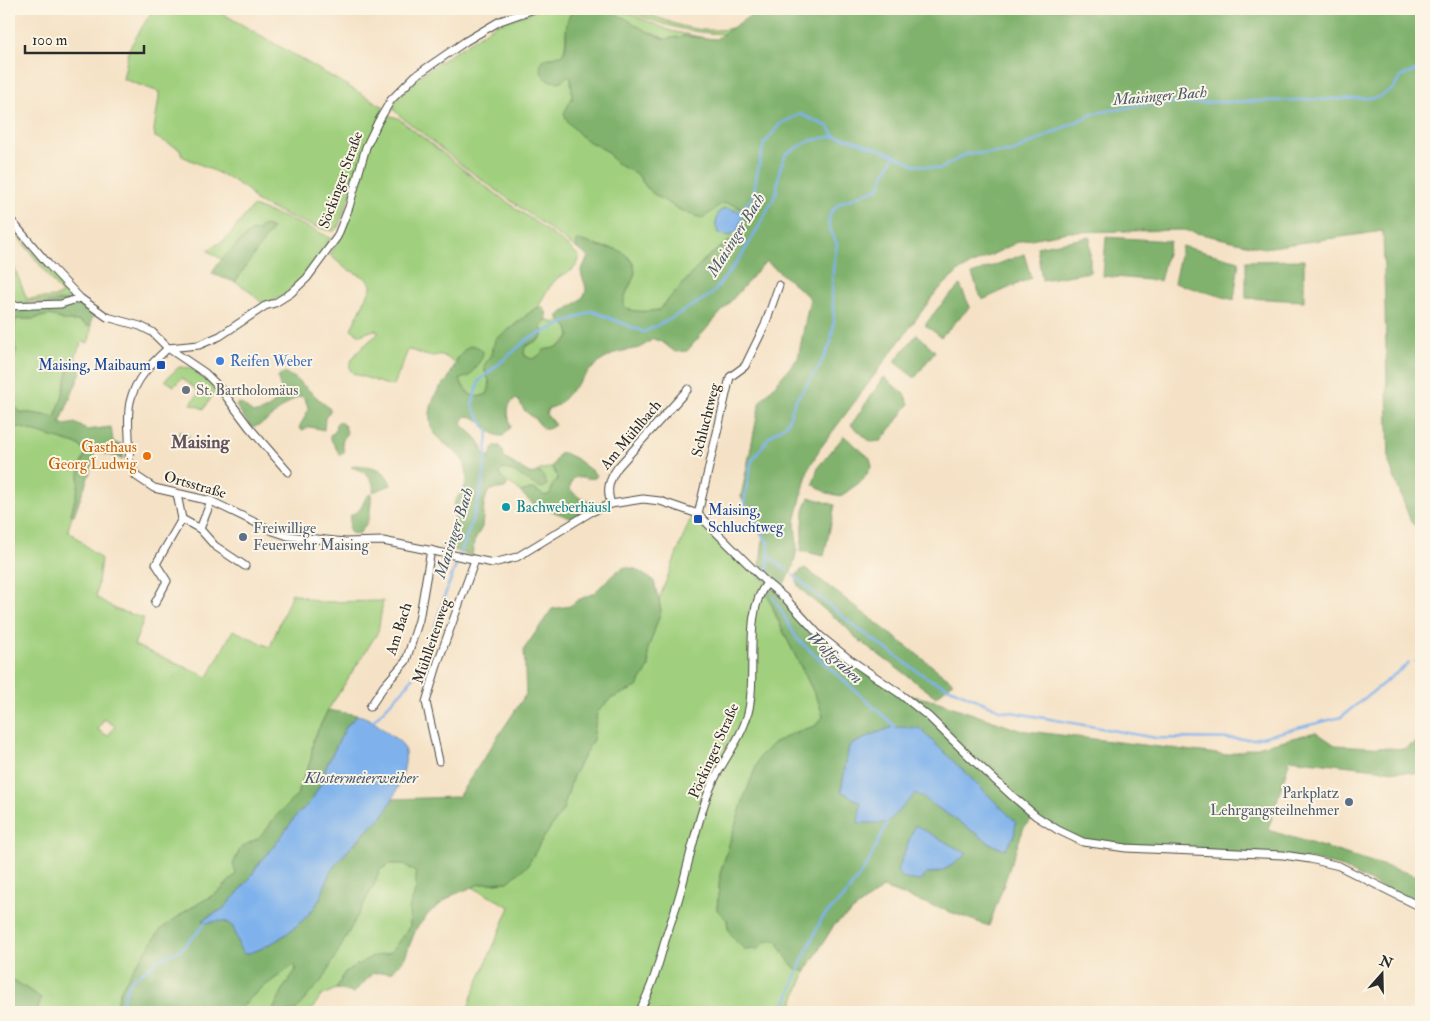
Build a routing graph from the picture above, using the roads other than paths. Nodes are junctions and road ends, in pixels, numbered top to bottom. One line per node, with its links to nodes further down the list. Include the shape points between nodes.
1 (534, 9): 6 (street, Söckinger Straße, via 500,21 466,41 415,76 391,100 366,147 349,207 336,237 312,271 291,293 220,336 199,345)
2 (9, 218): 4 (street)
3 (779, 285): 12 (street, Schluchtweg, via 765,325 745,366 730,378)
4 (80, 298): 5 (street, via 61,304); 6 (street, via 107,317 152,332)
5 (9, 306)
6 (168, 348): 8 (street, via 205,372); 9 (street, Ortsstraße, via 155,359 139,381 130,402 129,460 138,478 154,488)
7 (688, 389): 11 (street, Am Mühlbach, via 618,467 610,480 608,493)
8 (288, 472)
9 (177, 494): 10 (street, Ortsstraße); 13 (street)
10 (211, 501): 14 (street); 15 (street, Ortsstraße, via 288,536 345,542 383,541)
11 (611, 504): 12 (street, Ortsstraße, via 643,499 660,501); 16 (street, Ortsstraße, via 591,512 517,557 493,563)
12 (698, 514): 18 (street)
13 (182, 519): 14 (street); 19 (street, via 156,564 167,581)
14 (200, 529): 17 (street, via 215,546)
15 (430, 550): 16 (street, Ortsstraße); 20 (street, Am Bach, via 419,620 406,661)
16 (475, 560): 21 (street, Mühlleitenweg, via 426,702)
17 (245, 566)
18 (767, 583): 22 (street, via 820,636 929,717 1010,794 1058,830 1083,842 1126,848 1310,859 1339,866); 23 (street, Pöckinger Straße, via 756,602 748,713 709,791 650,992)
19 (155, 603)
20 (370, 707)
21 (439, 762)
22 (1421, 908)
23 (639, 1012)

